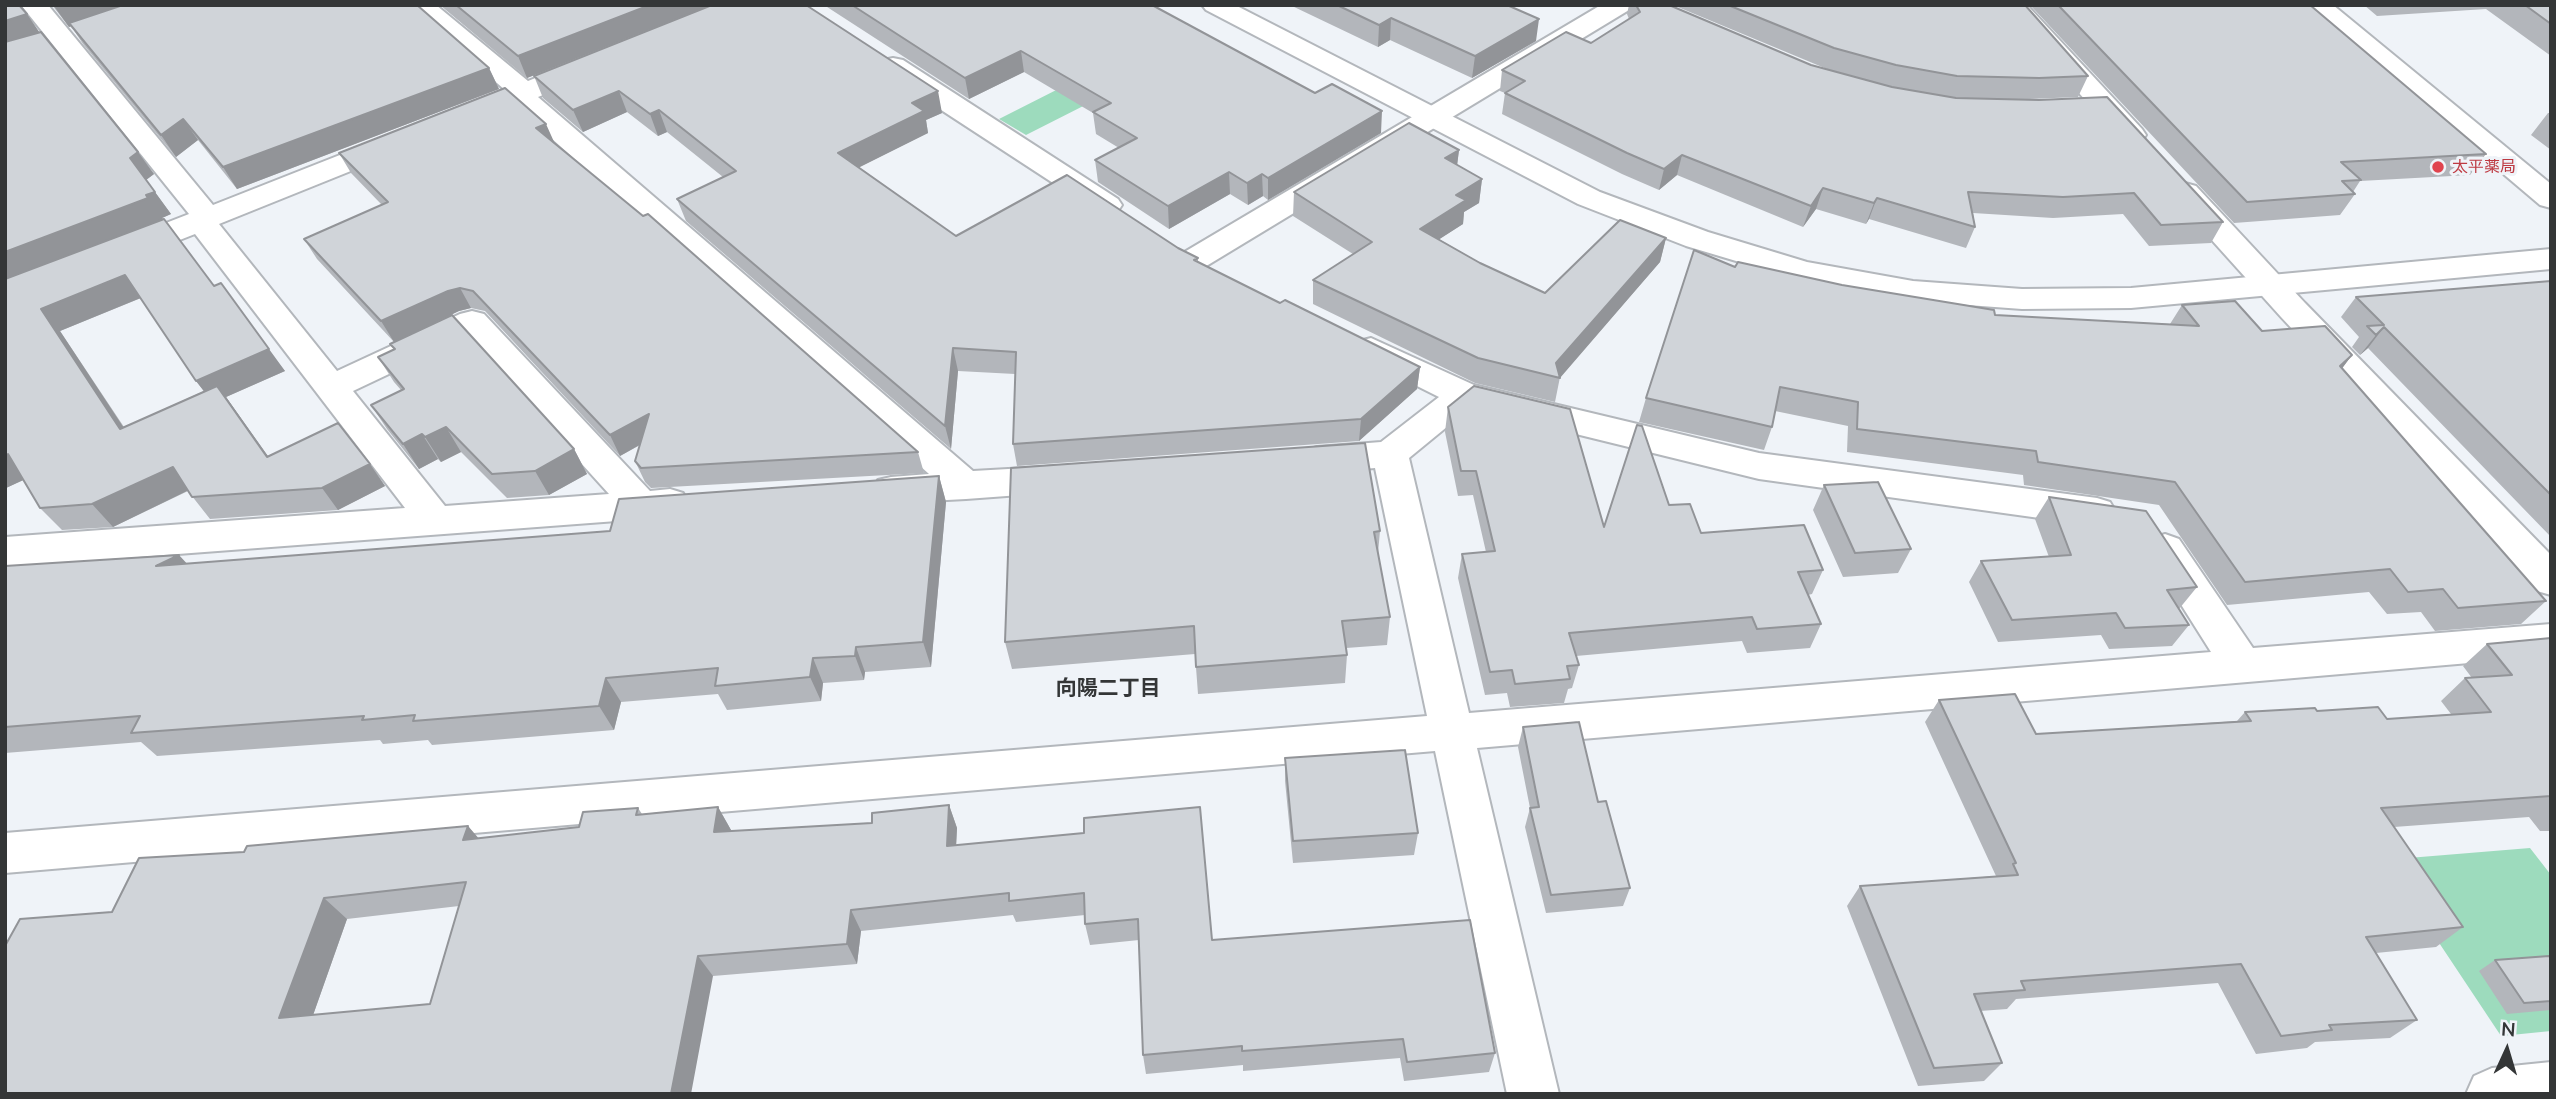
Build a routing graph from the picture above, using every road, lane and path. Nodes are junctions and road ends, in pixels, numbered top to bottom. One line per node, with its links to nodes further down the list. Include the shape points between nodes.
1 (34, 5): 14 (street)
2 (421, 5): 9 (street)
3 (1215, 5): 12 (street)
4 (1620, 5): 12 (street)
5 (2012, 5): 10 (street)
6 (2317, 5): 13 (street)
7 (870, 50): 15 (street)
8 (614, 57): 9 (street)
9 (524, 93): 14 (street); 26 (street, via 524,99)
10 (2106, 106): 11 (street); 19 (street)
11 (2068, 108)
12 (1434, 116): 18 (street, via 1180,253); 19 (street, via 1589,198 1697,239 1803,271 1913,290 2022,299 2132,298)
13 (2551, 200)
14 (204, 218): 17 (street); 21 (street)
15 (1134, 223)
16 (2551, 259): 19 (street)
17 (96, 261)
18 (1229, 279)
19 (2271, 285): 32 (street)
20 (1340, 334): 22 (street)
21 (332, 387): 29 (street, via 472,322); 30 (street)
22 (1464, 395): 23 (street); 34 (street, via 1759,466 2138,517)
23 (1391, 454): 24 (street); 35 (street)
24 (1281, 463)
25 (1089, 477): 26 (street)
26 (966, 486): 27 (street)
27 (858, 492)
28 (709, 501): 29 (street)
29 (641, 505): 30 (street)
30 (436, 521): 31 (street)
31 (5, 552)
32 (2551, 580)
33 (2551, 640): 34 (street)
34 (2243, 667): 35 (street)
35 (1453, 733): 36 (street); 38 (street)
36 (5, 853)
37 (2551, 1088): 39 (street)
38 (1533, 1094)
39 (2492, 1094)

